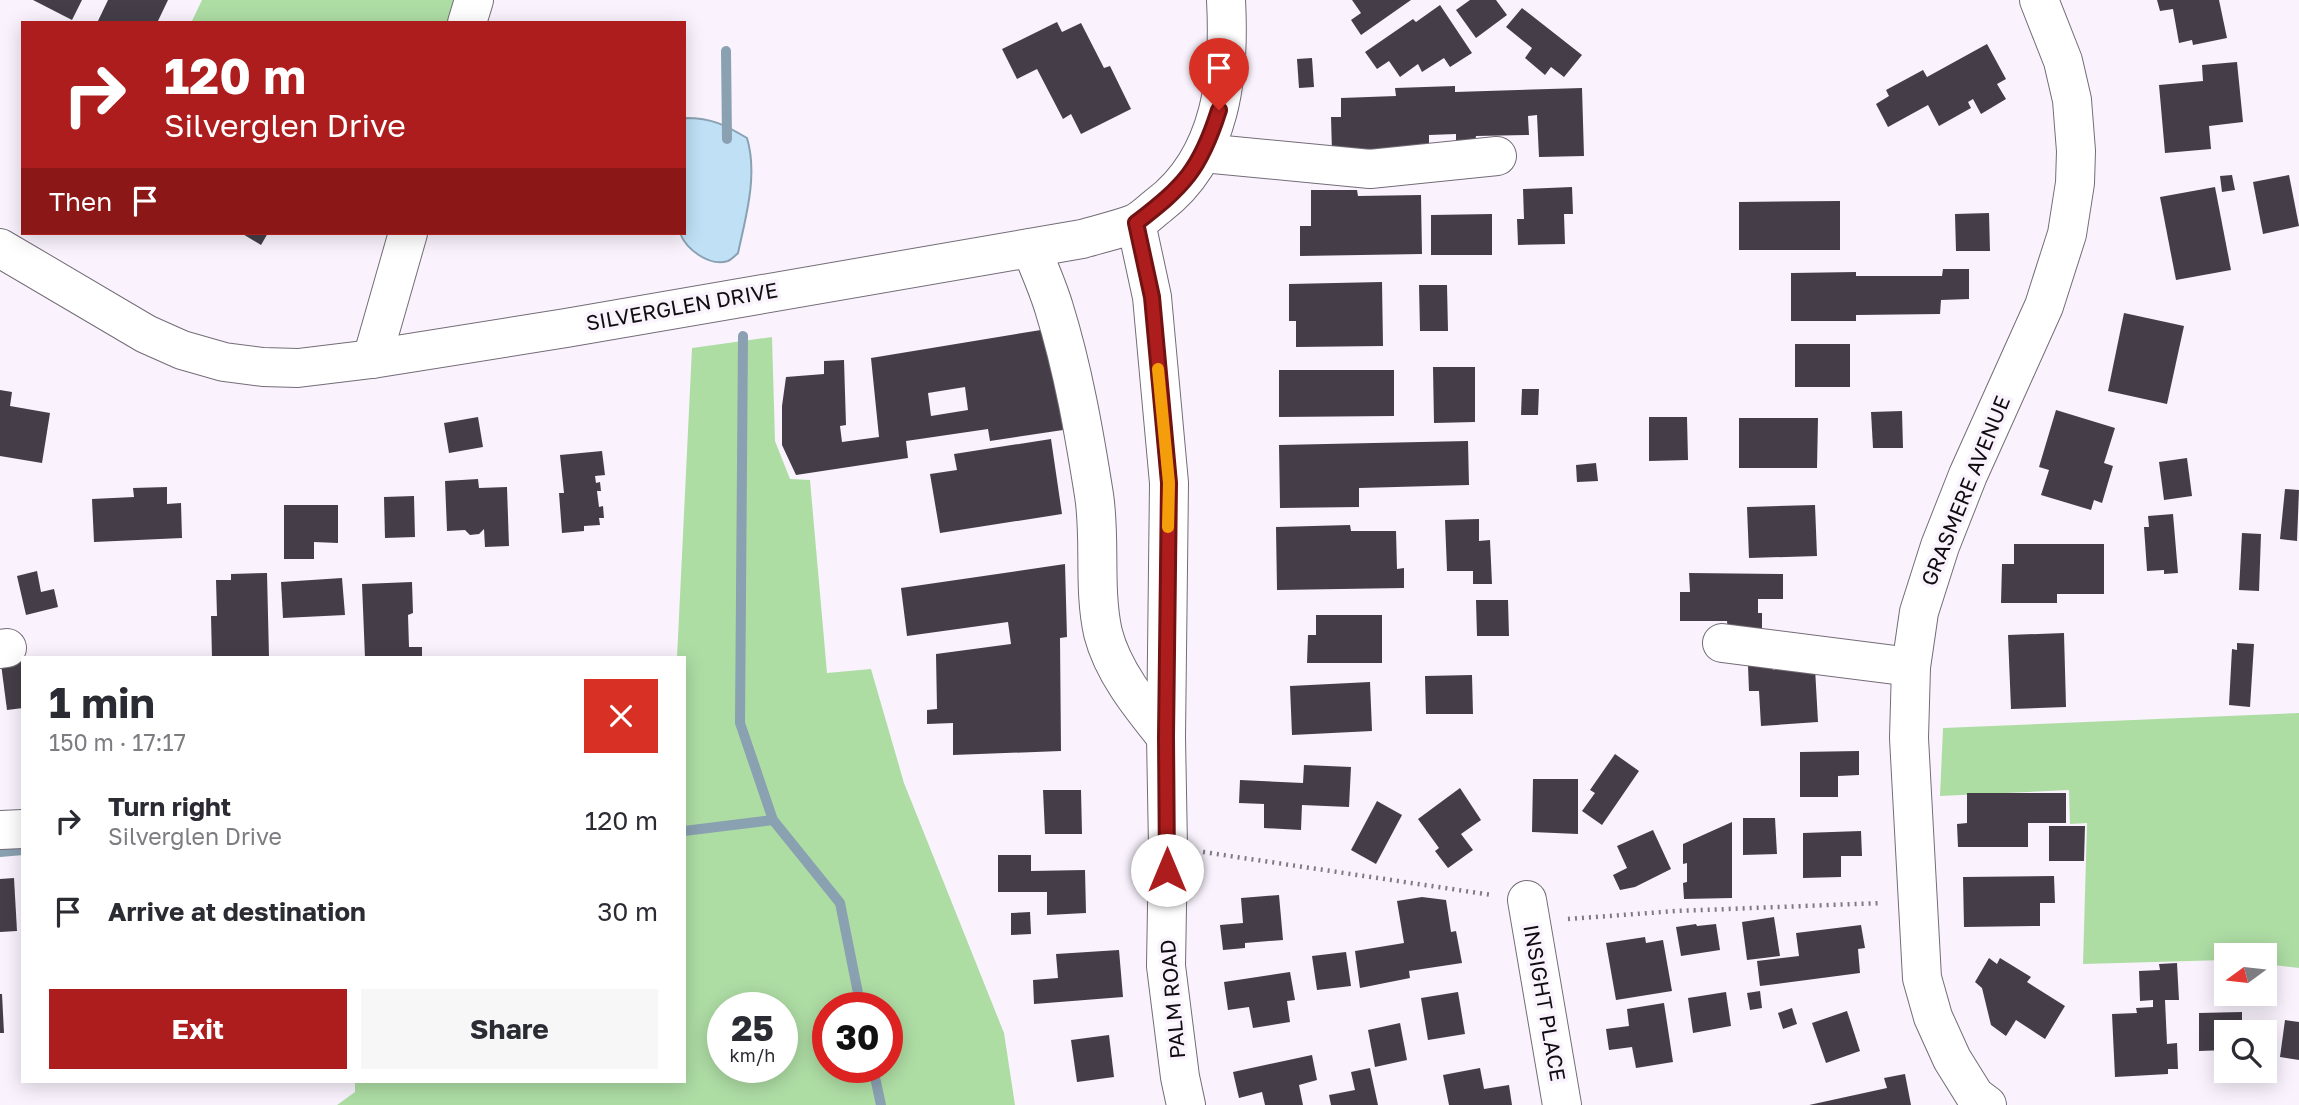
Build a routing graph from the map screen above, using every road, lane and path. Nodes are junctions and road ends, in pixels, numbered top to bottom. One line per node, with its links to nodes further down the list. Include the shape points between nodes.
1 (474, 0): 4 (street)
2 (1226, 0): 5 (street, SILVERGLEN DRIVE, via 1225,76 1219,110)
3 (2039, 0): 13 (street, GRASMERE AVENUE, via 2063,61 2072,100 2075,183 2067,234 2045,306 1940,546 1919,612)
4 (468, 21)
5 (1203, 153): 6 (street, via 1370,169); 7 (street, SILVERGLEN DRIVE, via 1169,197)
6 (1497, 156)
7 (1136, 223): 10 (street, SILVERGLEN DRIVE); 14 (street, PALM ROAD, via 1152,297 1169,483)
8 (407, 235): 11 (street)
9 (0, 248): 11 (street, SILVERGLEN DRIVE, via 182,351 263,367 298,368)
10 (1031, 248): 11 (street, SILVERGLEN DRIVE); 14 (street, via 1054,306 1080,408 1094,500 1103,633 1115,665)
11 (372, 359)
12 (1722, 643): 13 (street)
13 (1911, 667): 18 (street, GRASMERE AVENUE, via 1909,738)
14 (1166, 737): 17 (street, PALM ROAD)
15 (21, 829): 16 (street)
16 (0, 831)
17 (1168, 847): 19 (path); 20 (street, PALM ROAD, via 1166,966)
18 (1916, 901): 19 (path, via 1676,911); 22 (street, GRASMERE AVENUE, via 1922,978 1933,1017 1952,1059 1975,1096)
19 (1528, 911): 21 (street, INSIGHT PLACE)
20 (1186, 1105)
21 (1562, 1105)
22 (1987, 1105)

